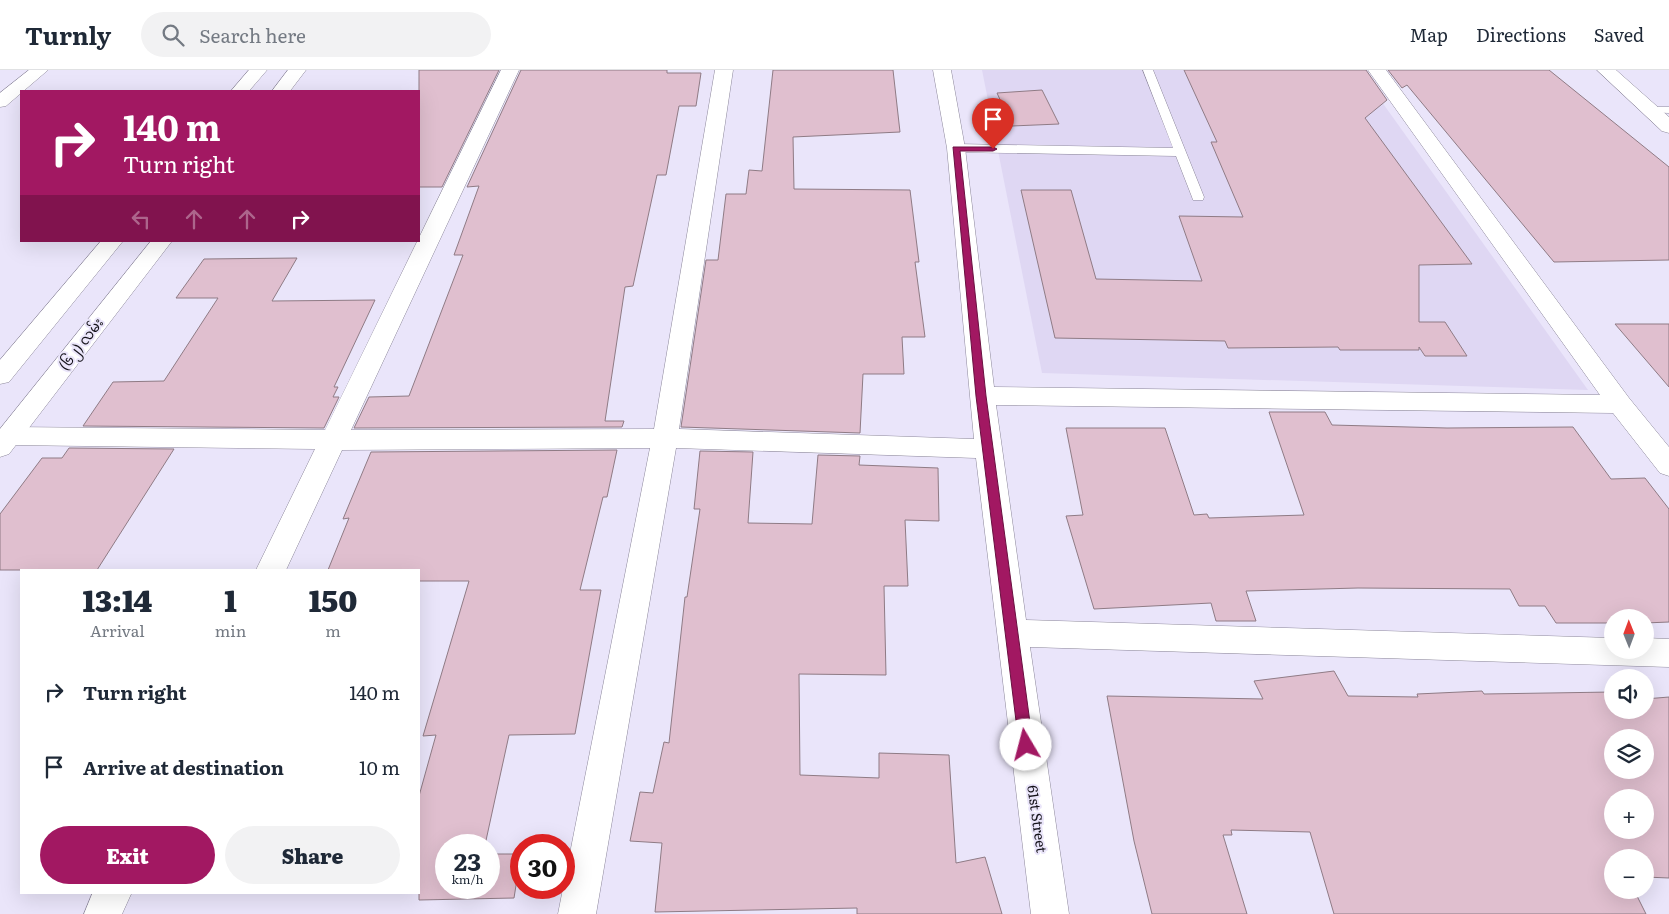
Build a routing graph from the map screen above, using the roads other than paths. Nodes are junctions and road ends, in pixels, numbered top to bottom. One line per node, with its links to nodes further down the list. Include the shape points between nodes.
1 (39, 70): 12 (street)
2 (258, 70): 10 (street)
3 (298, 70): 11 (street)
4 (510, 70): 25 (street)
5 (724, 70): 24 (street)
6 (942, 70): 16 (street, 61st Street)
7 (1148, 70): 17 (lane)
8 (1377, 70): 23 (street)
9 (1606, 70): 13 (street)
10 (241, 90)
11 (282, 90)
12 (0, 102)
13 (1651, 110): 14 (lane); 15 (street)
14 (1669, 110)
15 (1669, 127)
16 (956, 148): 17 (lane); 22 (street, 61st Street)
17 (1179, 152): 18 (lane)
18 (1198, 197)
19 (113, 242): 21 (street)
20 (161, 242): 26 (street, (၆၂) လမ်း)
21 (0, 376)
22 (981, 396): 23 (street); 27 (street, 61st Street)
23 (1620, 404): 28 (street)
24 (665, 438): 25 (street); 27 (street); 34 (street)
25 (334, 440): 26 (street); 29 (street)
26 (4, 442)
27 (988, 449): 30 (street, 61st Street)
28 (1669, 466)
29 (271, 569)
30 (1011, 633): 31 (street); 35 (street, 61st Street)
31 (1669, 653)
32 (112, 894): 33 (street)
33 (103, 914)
34 (577, 914)
35 (1050, 914)

